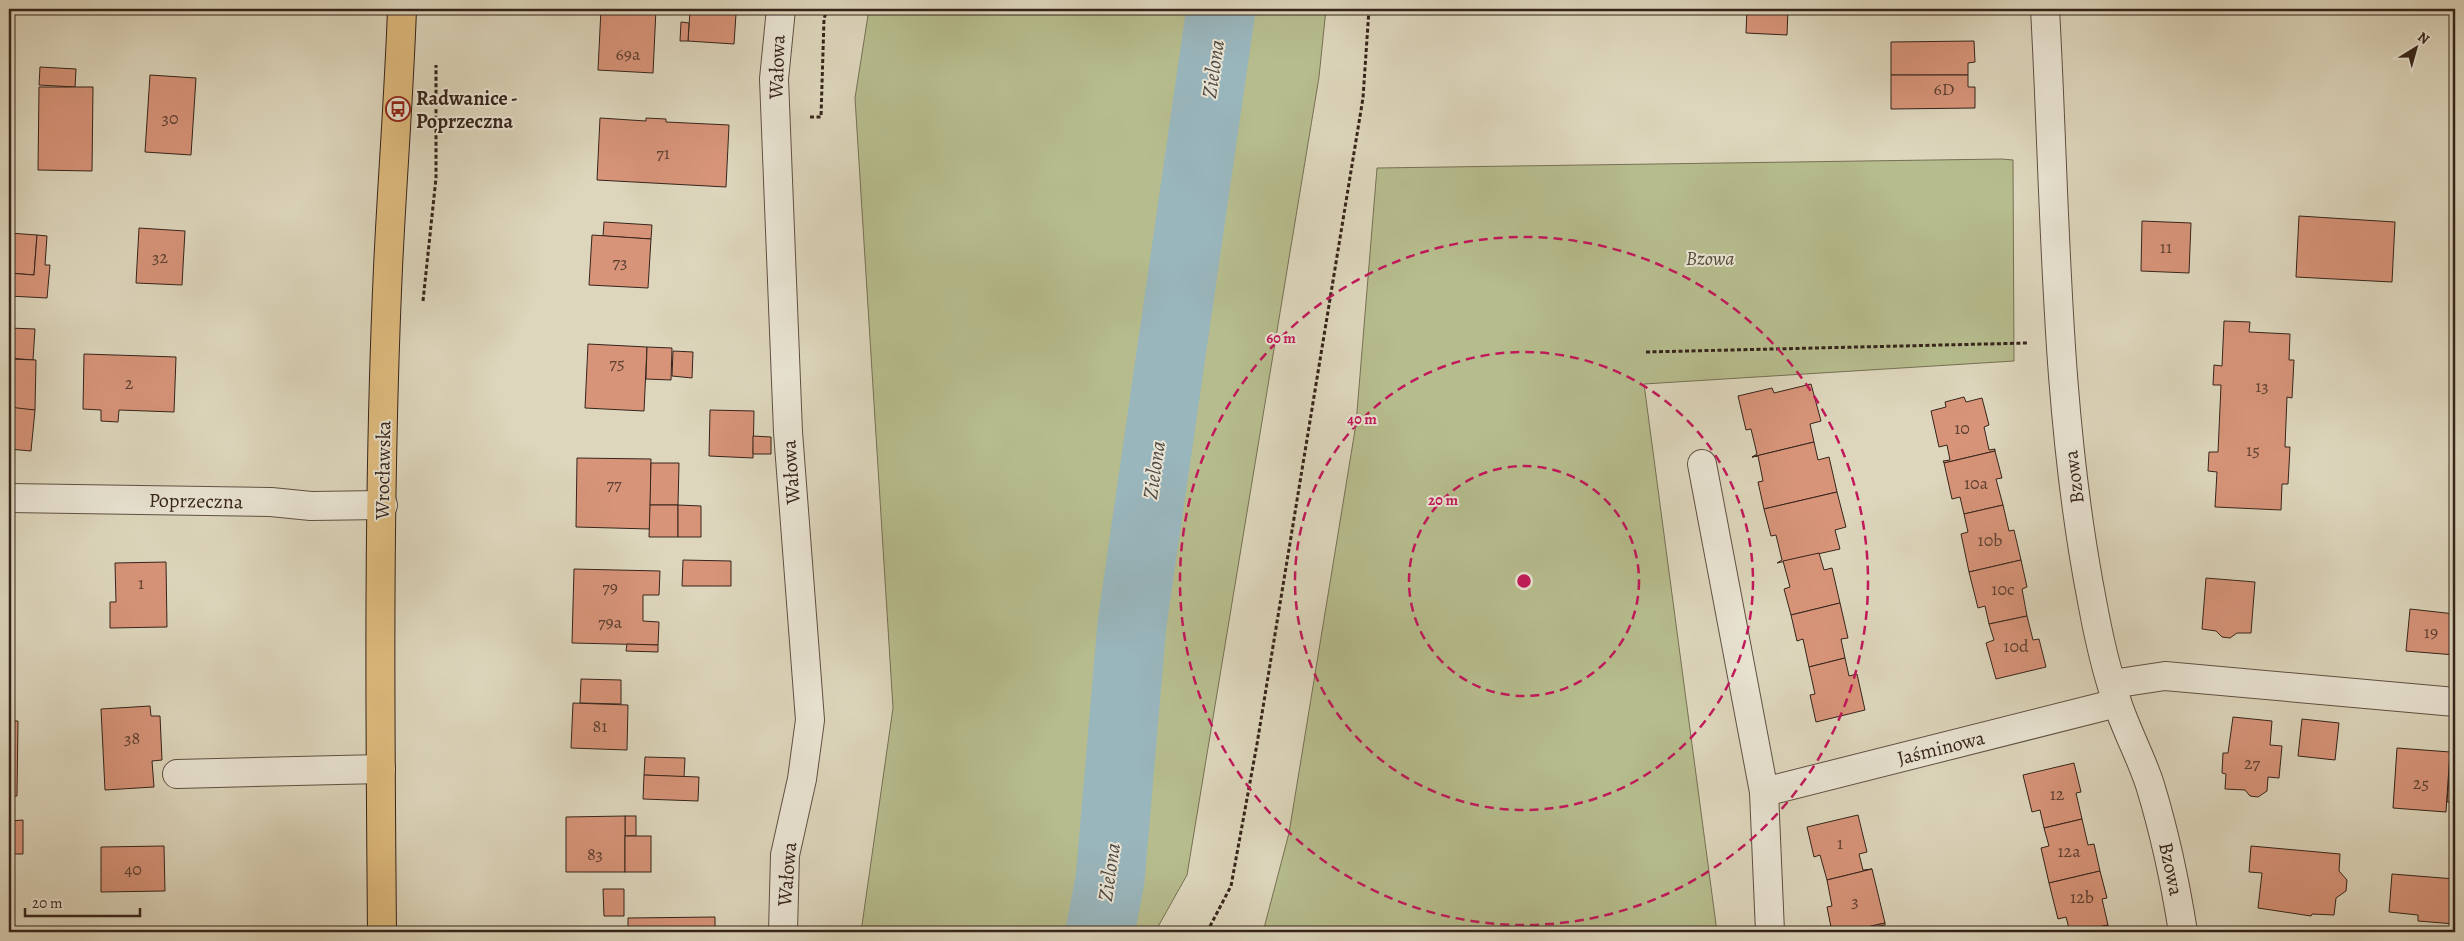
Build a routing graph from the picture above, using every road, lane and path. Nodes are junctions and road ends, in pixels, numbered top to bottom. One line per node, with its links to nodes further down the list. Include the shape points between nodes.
1 (402, 9): 11 (main road, Wrocławska, via 388,268)
2 (781, 9): 18 (street, Wałowa, via 774,79 788,432 810,720 802,779 785,855)
3 (827, 9): 6 (path)
4 (1369, 9): 19 (path, via 1363,98 1257,744 1231,886)
5 (2046, 9): 7 (street, Bzowa)
6 (821, 117)
7 (2060, 343): 8 (path); 12 (street, Bzowa, via 2080,527 2092,602)
8 (1646, 352)
9 (1702, 464): 16 (street)
10 (9, 498): 11 (street, Poprzeczna)
11 (383, 505): 14 (main road, Wrocławska)
12 (2114, 693): 13 (street, Jaśminowa, via 2165,676); 16 (street, Jaśminowa); 21 (street, Bzowa, via 2149,782 2172,865)
13 (2455, 702)
14 (381, 768): 15 (street); 17 (main road, Wrocławska)
15 (177, 774)
16 (1764, 792): 20 (street)
17 (382, 932)
18 (783, 932)
19 (1207, 932)
20 (1770, 932)
21 (2183, 932)

